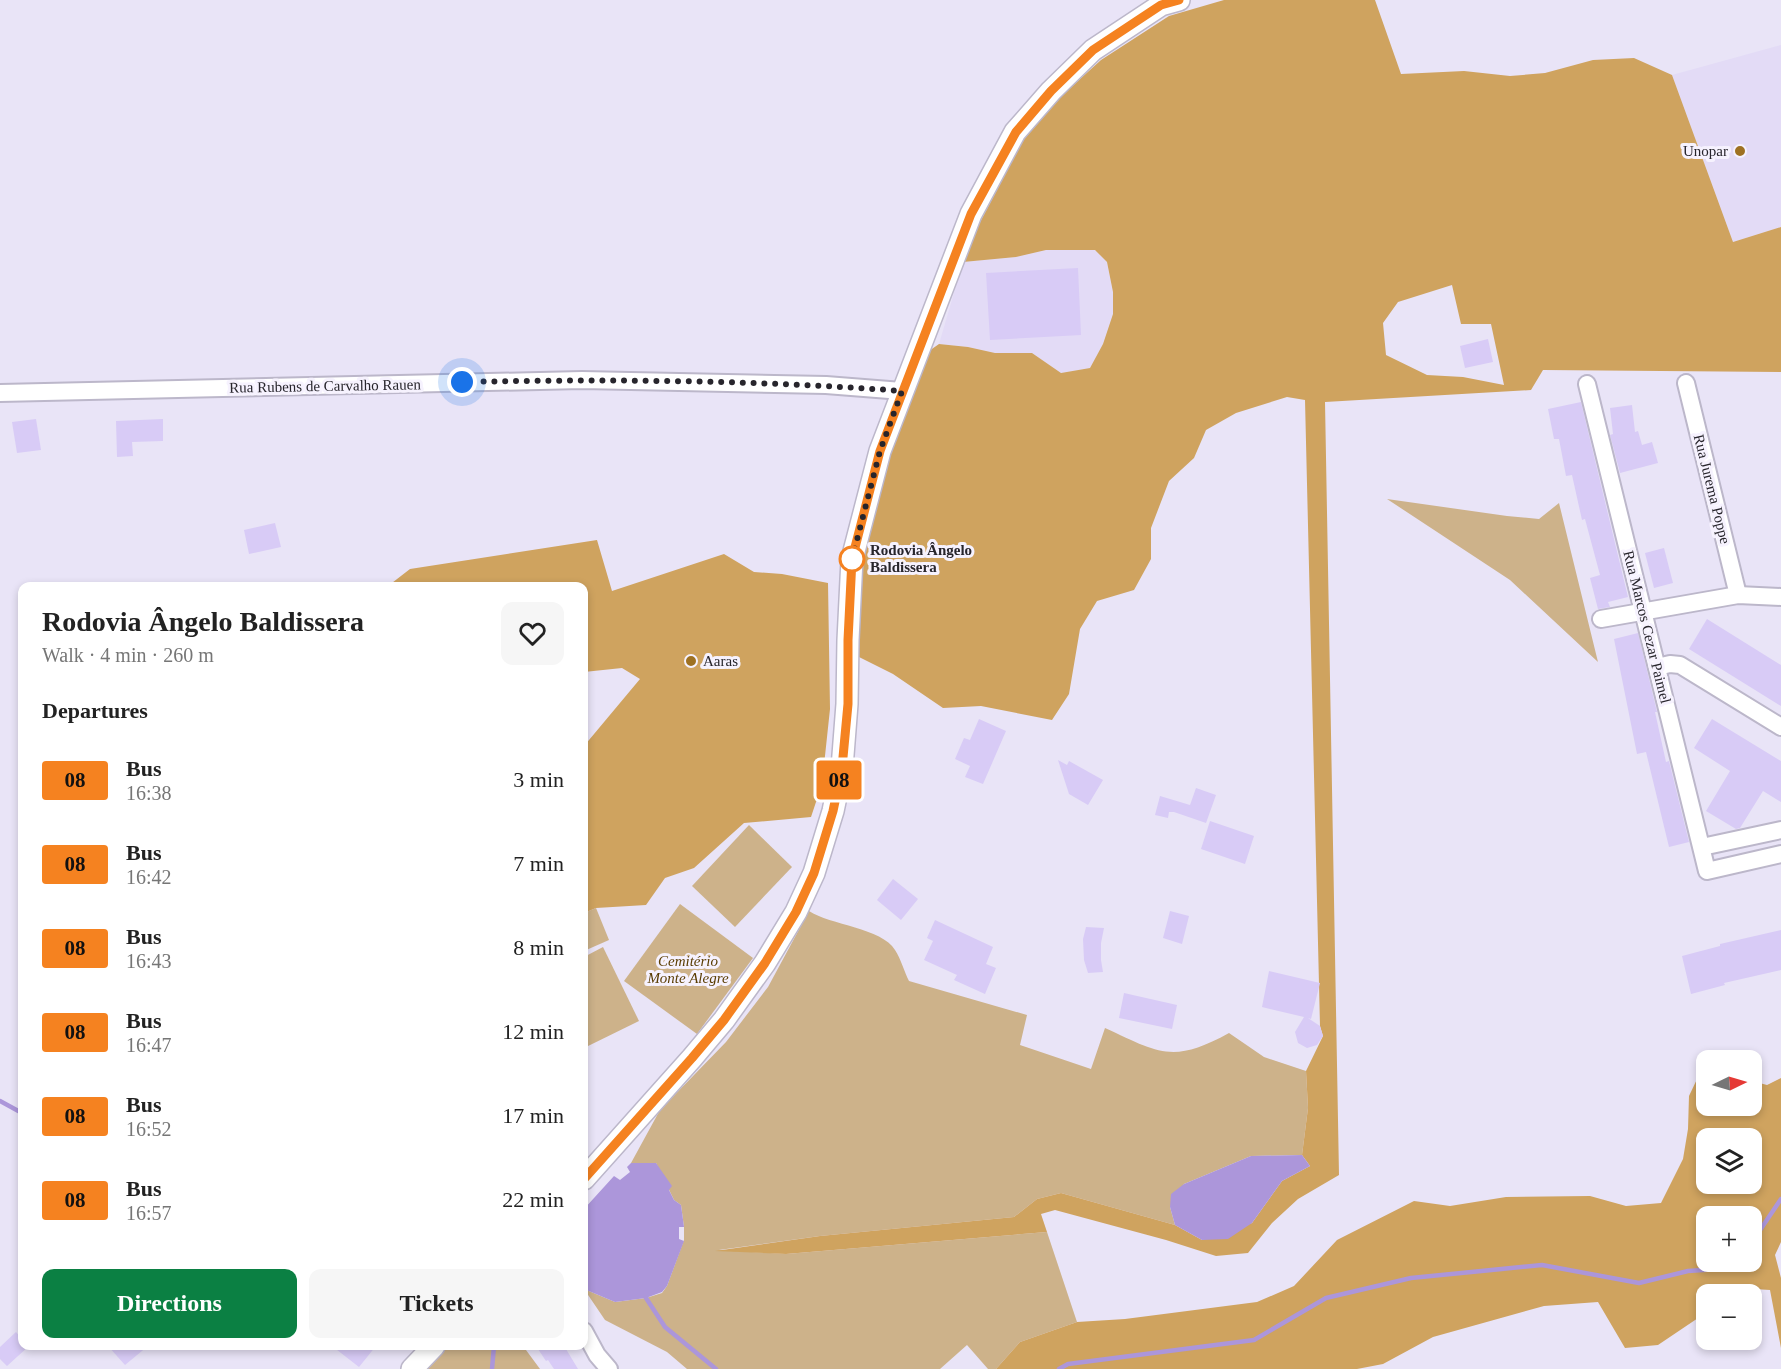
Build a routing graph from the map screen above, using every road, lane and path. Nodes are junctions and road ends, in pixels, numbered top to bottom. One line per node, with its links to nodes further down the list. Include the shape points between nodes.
1 (1179, 0): 4 (street, via 1161,5 1093,50 1016,132 971,214)
2 (1686, 383): 6 (street, Rua Jurema Poppe)
3 (1587, 384): 8 (street, Rua Marcos Cezar Paimel)
4 (902, 391): 5 (street, Rua Rubens de Carvalho Rauen, via 826,385 582,380); 15 (street, via 880,451 852,559 842,768 814,873 765,963 724,1020)
5 (0, 393)
6 (1738, 595): 7 (street); 8 (street)
7 (1781, 597)
8 (1643, 611): 9 (street); 10 (street, Rua Marcos Cezar Paimel)
9 (1601, 619)
10 (1657, 667): 11 (street, via 1680,665); 13 (street, Rua Marcos Cezar Paimel)
11 (1781, 727)
12 (1781, 830): 13 (street)
13 (1702, 847): 14 (street, Rua Marcos Cezar Paimel, via 1707,871)
14 (1781, 854)
15 (588, 1175)
16 (588, 1338): 19 (street)
17 (430, 1350): 18 (street)
18 (412, 1369)
19 (609, 1369)

